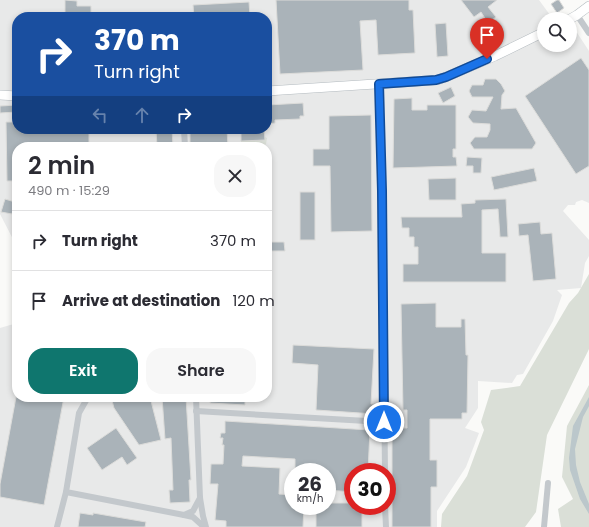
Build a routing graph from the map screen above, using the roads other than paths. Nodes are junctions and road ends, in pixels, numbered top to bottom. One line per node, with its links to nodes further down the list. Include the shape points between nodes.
1 (589, 6): 2 (main road)
2 (577, 15)
3 (577, 20): 4 (street)
4 (589, 33)
5 (537, 35): 6 (main road, via 446,77)
6 (379, 84): 7 (main road); 13 (street)
7 (272, 91)
8 (0, 95): 9 (main road)
9 (12, 96)
10 (85, 402): 16 (street, via 79,413)
11 (196, 402): 12 (street)
12 (196, 411): 13 (street); 17 (street)
13 (384, 422): 14 (street)
14 (385, 463)
15 (548, 483): 23 (street)
16 (66, 492): 18 (street); 20 (street)
17 (200, 498): 18 (street, via 193,511); 21 (street)
18 (184, 515): 21 (street)
19 (385, 515): 22 (street)
20 (57, 527)
21 (205, 527)
22 (386, 527)
23 (544, 527)

